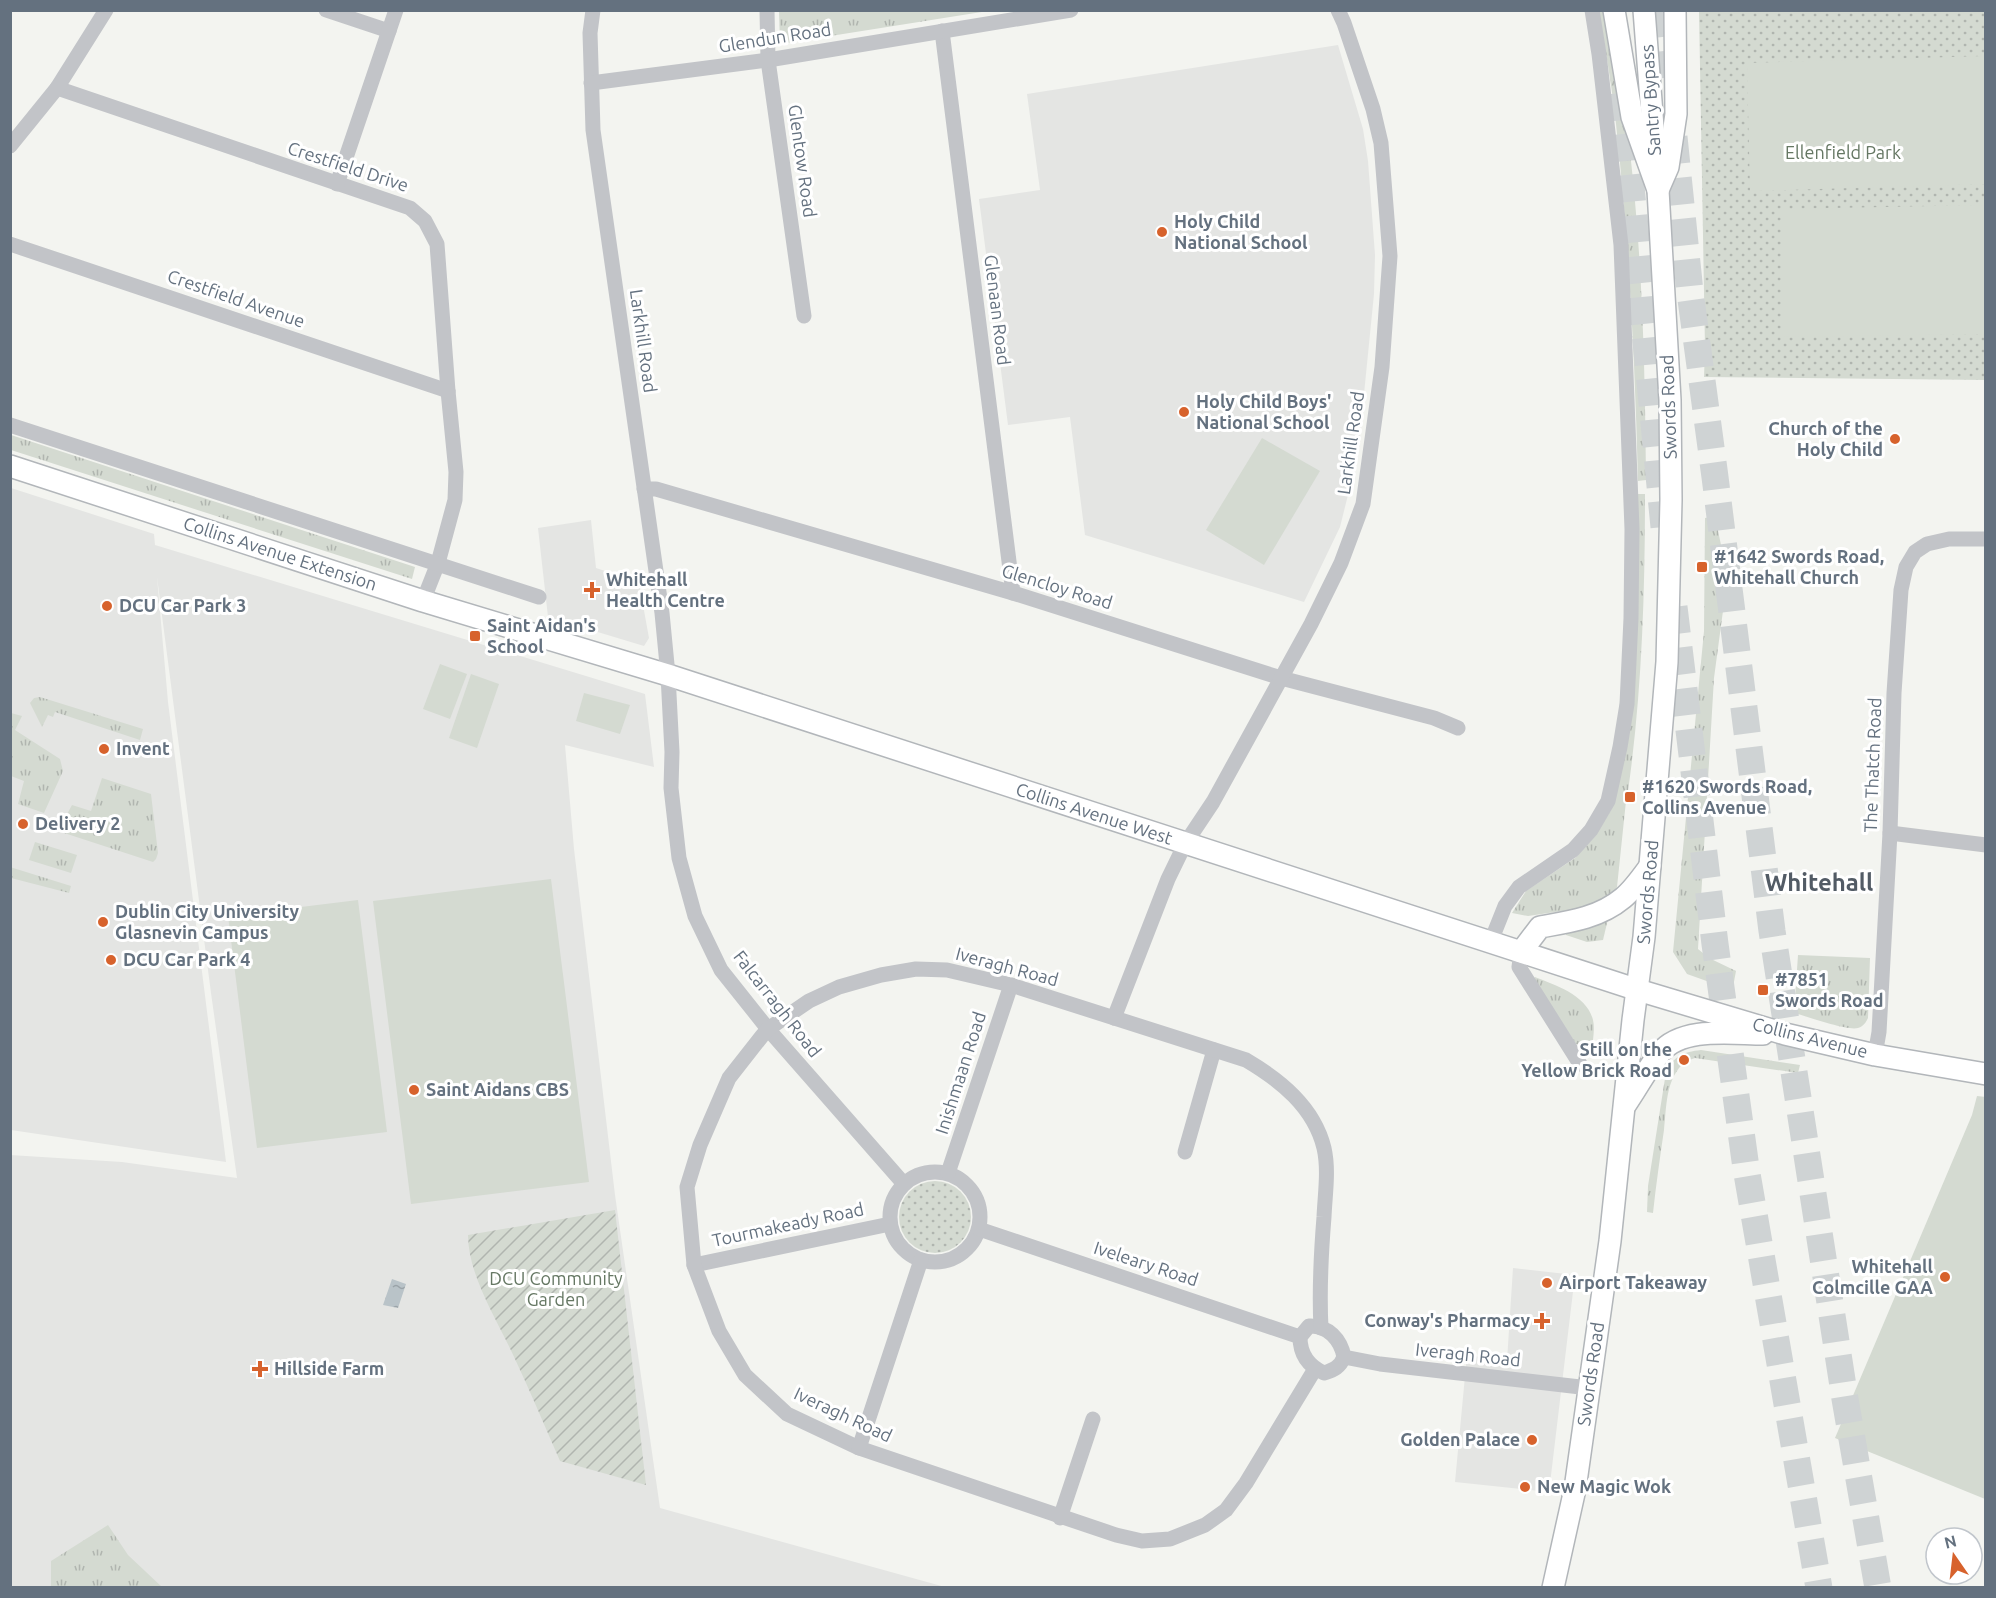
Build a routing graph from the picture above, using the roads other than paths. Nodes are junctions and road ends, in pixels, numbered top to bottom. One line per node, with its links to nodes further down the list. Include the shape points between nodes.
1 (106, 10): 16 (street)
2 (326, 10): 12 (street)
3 (396, 10): 12 (street)
4 (593, 10): 15 (street, Larkhill Road)
5 (766, 10): 14 (street, Glentow Road)
6 (1071, 10): 13 (street, Glendun Road)
7 (1338, 10): 33 (street, Larkhill Road, via 1382,144 1390,256 1382,367 1363,504 1341,563)
8 (1592, 10): 39 (street, via 1621,245 1632,529 1627,704 1608,801 1591,830 1573,850 1519,887 1505,906)
9 (1614, 10): 19 (main road, Swords Road, via 1632,117)
10 (1644, 10): 19 (main road, Santry Bypass)
11 (1675, 10): 19 (main road, Swords Road, via 1676,114 1668,167)
12 (389, 31): 18 (street)
13 (942, 31): 14 (street, Glendun Road); 28 (street, Glenaan Road)
14 (768, 60): 15 (street, Glendun Road); 21 (street, Glentow Road)
15 (591, 83): 25 (street, Larkhill Road, via 593,130)
16 (57, 88): 17 (street); 18 (street, Crestfield Drive)
17 (10, 146)
18 (336, 184): 22 (street, Crestfield Drive, via 410,208 425,221 437,244)
19 (1658, 190): 38 (main road, Swords Road, via 1670,400 1671,500 1666,662)
20 (10, 244): 22 (street, Crestfield Avenue)
21 (804, 316)
22 (448, 391): 27 (street, Crestfield Drive, via 455,500)
23 (10, 425): 27 (street)
24 (10, 466): 30 (main road, Collins Avenue Extension)
25 (644, 489): 28 (street, Glencloy Road, via 656,489); 32 (street, Larkhill Road)
26 (1986, 539): 35 (street, The Thatch Road, via 1949,539 1927,544 1915,552 1906,567 1894,693)
27 (438, 563): 29 (street); 30 (street, Crestfield Drive)
28 (1013, 593): 33 (street, Glencloy Road)
29 (539, 597)
30 (423, 601): 31 (main road, Collins Avenue Extension)
31 (551, 639): 32 (main road, Collins Avenue West)
32 (668, 675): 36 (main road, Collins Avenue West); 44 (street, Falcarragh Road, via 671,788 679,858 695,915 722,970)
33 (1281, 678): 34 (street, Glencloy Road, via 1434,718); 36 (street, Larkhill Road, via 1213,802)
34 (1458, 728)
35 (1890, 833): 37 (street); 47 (street, The Thatch Road)
36 (1185, 844): 39 (main road, Collins Avenue West); 43 (street)
37 (1986, 845)
38 (1650, 866): 40 (main road, via 1624,897 1610,907 1576,920 1540,927); 42 (main road, Swords Road)
39 (1491, 941): 40 (main road, Collins Avenue West)
40 (1521, 952): 42 (main road, Collins Avenue West); 48 (street, via 1519,967)
41 (1011, 985): 43 (street, Iveragh Road); 44 (street, Iveragh Road, via 947,970 916,969 881,975 809,1001); 52 (street, Inishmaan Road)
42 (1638, 990): 45 (main road, Collins Avenue); 50 (main road, Swords Road)
43 (1114, 1018): 46 (street, Iveragh Road)
44 (768, 1029): 53 (street, Falcarragh Road); 57 (street, Iveragh Road, via 729,1078 700,1145 687,1187)
45 (1785, 1034): 47 (main road, Collins Avenue); 50 (main road, via 1686,1036 1661,1052)
46 (1214, 1050): 51 (street); 58 (street, Iveragh Road, via 1246,1060 1271,1074 1305,1109 1324,1147)
47 (1875, 1055): 49 (main road, Collins Avenue)
48 (1580, 1064)
49 (1986, 1074)
50 (1624, 1108): 62 (main road, Swords Road, via 1610,1241)
51 (1185, 1152)
52 (948, 1173): 53 (street, via 932,1172); 55 (street, via 961,1179 978,1201)
53 (904, 1184): 54 (street, via 895,1196)
54 (890, 1224): 56 (street, via 900,1246); 57 (street, Tourmakeady Road)
55 (979, 1229): 56 (street, via 973,1243 950,1260); 59 (street, Iveleary Road)
56 (921, 1260): 64 (street)
57 (694, 1265): 64 (street, Iveragh Road, via 719,1331 744,1375 787,1414)
58 (1321, 1328): 59 (street, via 1309,1326); 60 (street, via 1338,1340)
59 (1300, 1337): 61 (street, via 1307,1362)
60 (1344, 1357): 61 (street, via 1334,1370 1324,1373); 62 (street, Iveragh Road)
61 (1315, 1369): 65 (street, Iveragh Road, via 1246,1483 1226,1510 1205,1525 1170,1539 1142,1541)
62 (1588, 1388): 66 (main road, Swords Road, via 1575,1489)
63 (1093, 1419): 65 (street)
64 (859, 1448): 65 (street, Iveragh Road)
65 (1060, 1518)
66 (1553, 1587)

